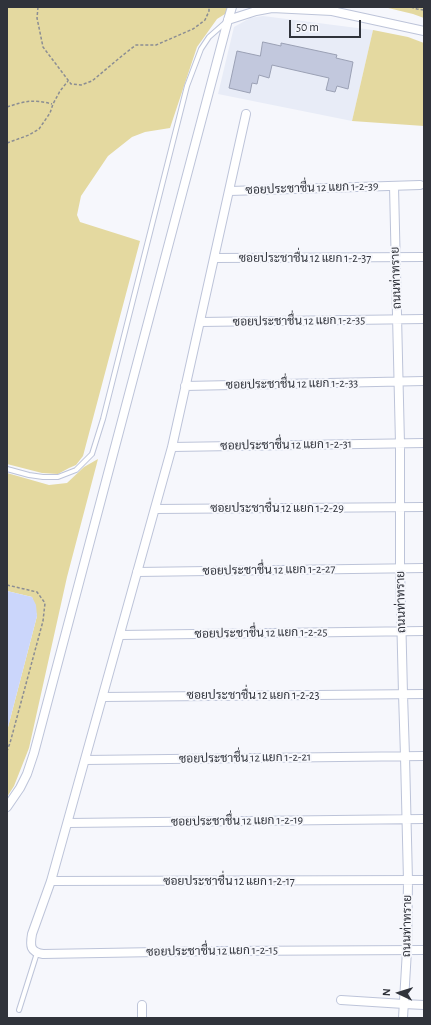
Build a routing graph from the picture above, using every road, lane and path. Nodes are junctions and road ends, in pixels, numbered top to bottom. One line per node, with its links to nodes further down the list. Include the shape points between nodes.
1 (38, 7): 8 (path, via 43,47)
2 (209, 7): 8 (path, via 205,20 193,29 156,45 136,45 92,81 81,85)
3 (232, 7): 6 (street)
4 (411, 7): 5 (path)
5 (424, 10)
6 (228, 20): 7 (street, via 272,8 332,11); 28 (lane, via 209,37 201,49 187,86 92,454 76,470 58,477 29,475); 46 (street, via 34,753 20,788)
7 (424, 31)
8 (68, 81): 9 (path)
9 (52, 104): 10 (path, via 32,101); 12 (path, via 50,114 39,129)
10 (7, 107)
11 (246, 114): 15 (street)
12 (7, 143)
13 (420, 185): 14 (street, ซอยประชาชื่น 12 แยก 1-2-39)
14 (394, 186): 15 (street, ซอยประชาชื่น 12 แยก 1-2-39); 18 (street, ถนนท่าทราย)
15 (230, 191): 17 (street)
16 (424, 257): 18 (street, ซอยประชาชื่น 12 แยก 1-2-37)
17 (215, 258): 18 (street, ซอยประชาชื่น 12 แยก 1-2-37); 21 (street)
18 (395, 258): 19 (street, ถนนท่าทราย)
19 (397, 319): 20 (street, ซอยประชาชื่น 12 แยก 1-2-35); 21 (street, ซอยประชาชื่น 12 แยก 1-2-35); 22 (street, ถนนท่าทราย)
20 (424, 319)
21 (200, 322): 24 (street)
22 (399, 381): 23 (street, ซอยประชาชื่น 12 แยก 1-2-33); 24 (street, ซอยประชาชื่น 12 แยก 1-2-33); 26 (street, ถนนท่าทราย)
23 (424, 381)
24 (185, 386): 27 (street)
25 (424, 443): 26 (street, ซอยประชาชื่น 12 แยก 1-2-31)
26 (400, 444): 27 (street, ซอยประชาชื่น 12 แยก 1-2-31); 29 (street, ถนนท่าทราย)
27 (172, 447): 31 (street)
28 (7, 468)
29 (400, 507): 30 (street, ซอยประชาชื่น 12 แยก 1-2-29); 31 (street, ซอยประชาชื่น 12 แยก 1-2-29); 32 (street, ถนนท่าทราย)
30 (424, 507)
31 (154, 509): 34 (street)
32 (400, 568): 33 (street, ซอยประชาชื่น 12 แยก 1-2-27); 34 (street, ซอยประชาชื่น 12 แยก 1-2-27); 36 (street, ถนนท่าทราย)
33 (424, 568)
34 (137, 572): 38 (street)
35 (7, 585): 42 (path, via 37,592 45,603 43,621)
36 (402, 631): 37 (street, ซอยประชาชื่น 12 แยก 1-2-25); 38 (street, ซอยประชาชื่น 12 แยก 1-2-25); 39 (street, ถนนท่าทราย)
37 (424, 631)
38 (120, 635): 41 (street)
39 (403, 694): 40 (street, ซอยประชาชื่น 12 แยก 1-2-23); 41 (street, ซอยประชาชื่น 12 แยก 1-2-23); 43 (street, ถนนท่าทราย)
40 (424, 694)
41 (103, 697): 45 (street)
42 (7, 751)
43 (405, 756): 44 (street, ซอยประชาชื่น 12 แยก 1-2-21); 45 (street, ซอยประชาชื่น 12 แยก 1-2-21); 48 (street, ถนนท่าทราย)
44 (424, 756)
45 (85, 760): 49 (street)
46 (7, 807)
47 (424, 819): 48 (street, ซอยประชาชื่น 12 แยก 1-2-19)
48 (407, 820): 49 (street, ซอยประชาชื่น 12 แยก 1-2-19); 52 (street, ถนนท่าทราย)
49 (68, 823): 51 (street)
50 (424, 880): 52 (street, ซอยประชาชื่น 12 แยก 1-2-17)
51 (52, 881): 52 (street, ซอยประชาชื่น 12 แยก 1-2-17); 55 (street, via 32,934 32,948)
52 (408, 881): 53 (street, ถนนท่าทราย)
53 (407, 950): 54 (street, ซอยประชาชื่น 12 แยก 1-2-15); 55 (street, ซอยประชาชื่น 12 แยก 1-2-15); 57 (street, ถนนท่าทราย)
54 (424, 950)
55 (37, 953): 60 (lane)
56 (341, 1000): 57 (street)
57 (404, 1004): 59 (street); 62 (street, ถนนท่าทราย)
58 (142, 1005): 61 (street)
59 (424, 1005)
60 (19, 1010)
61 (142, 1018)
62 (403, 1018)

